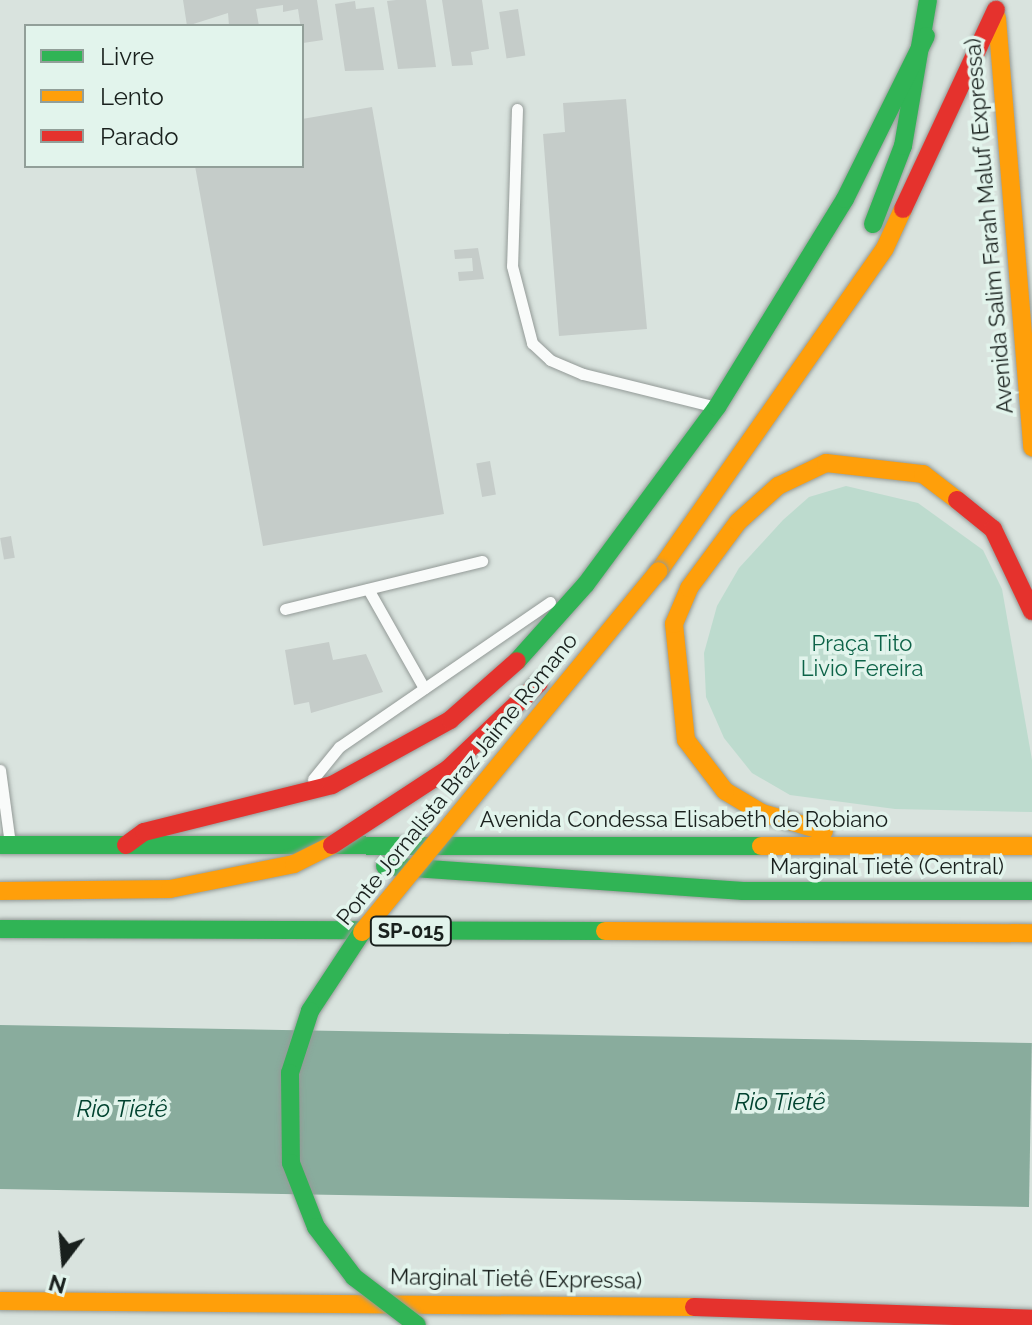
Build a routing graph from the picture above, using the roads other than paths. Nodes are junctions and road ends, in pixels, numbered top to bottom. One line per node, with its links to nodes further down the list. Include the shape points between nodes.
1 (928, 0): 3 (highway)
2 (996, 5): 5 (highway, via 931,161); 7 (highway, Avenida Salim Farah Maluf (Expressa))
3 (926, 36): 5 (highway, via 903,146); 6 (highway, via 845,199)
4 (517, 109): 6 (lane, via 512,266 532,343 550,360 583,374)
5 (833, 325): 9 (highway, Ponte Jornalista Braz Jaime Romano)
6 (717, 407): 10 (highway)
7 (1032, 448)
8 (482, 561): 11 (lane)
9 (659, 571): 22 (highway, bridge, via 448,769 323,852 219,883); 32 (highway, Ponte Jornalista Braz Jaime Romano, bridge, via 351,946 310,1011 290,1073 291,1163 316,1227 354,1277)
10 (586, 584): 14 (lane, via 522,615); 16 (highway, via 509,670 450,720 389,758)
11 (368, 589): 12 (lane); 14 (lane)
12 (285, 609)
13 (1032, 611): 18 (highway, via 1006,546 972,506 923,474 867,463 826,463 778,486 738,522 689,588 674,624 672,663 686,740 705,770 762,813)
14 (424, 688): 16 (lane, via 325,759)
15 (0, 770): 19 (lane)
16 (306, 792): 20 (highway, via 144,832)
17 (258, 844): 18 (highway, Avenida Condessa Elisabeth de Robiano); 20 (highway, Avenida Condessa Elisabeth de Robiano); 23 (highway, via 282,858)
18 (866, 844): 21 (highway, Avenida Condessa Elisabeth de Robiano)
19 (5, 845): 20 (highway, Avenida Condessa Elisabeth de Robiano)
20 (126, 845)
21 (1032, 846)
22 (0, 891)
23 (743, 891): 24 (highway, Marginal Tietê (Central)); 25 (highway, via 693,906)
24 (1032, 891)
25 (646, 906)
26 (414, 908): 28 (highway, SP-015, via 251,913)
27 (0, 929): 28 (highway, SP-015)
28 (204, 930): 29 (highway, SP-015)
29 (1032, 933)
30 (0, 1301): 31 (highway, Marginal Tietê (Expressa), via 528,1301)
31 (1032, 1319)
32 (417, 1325)

